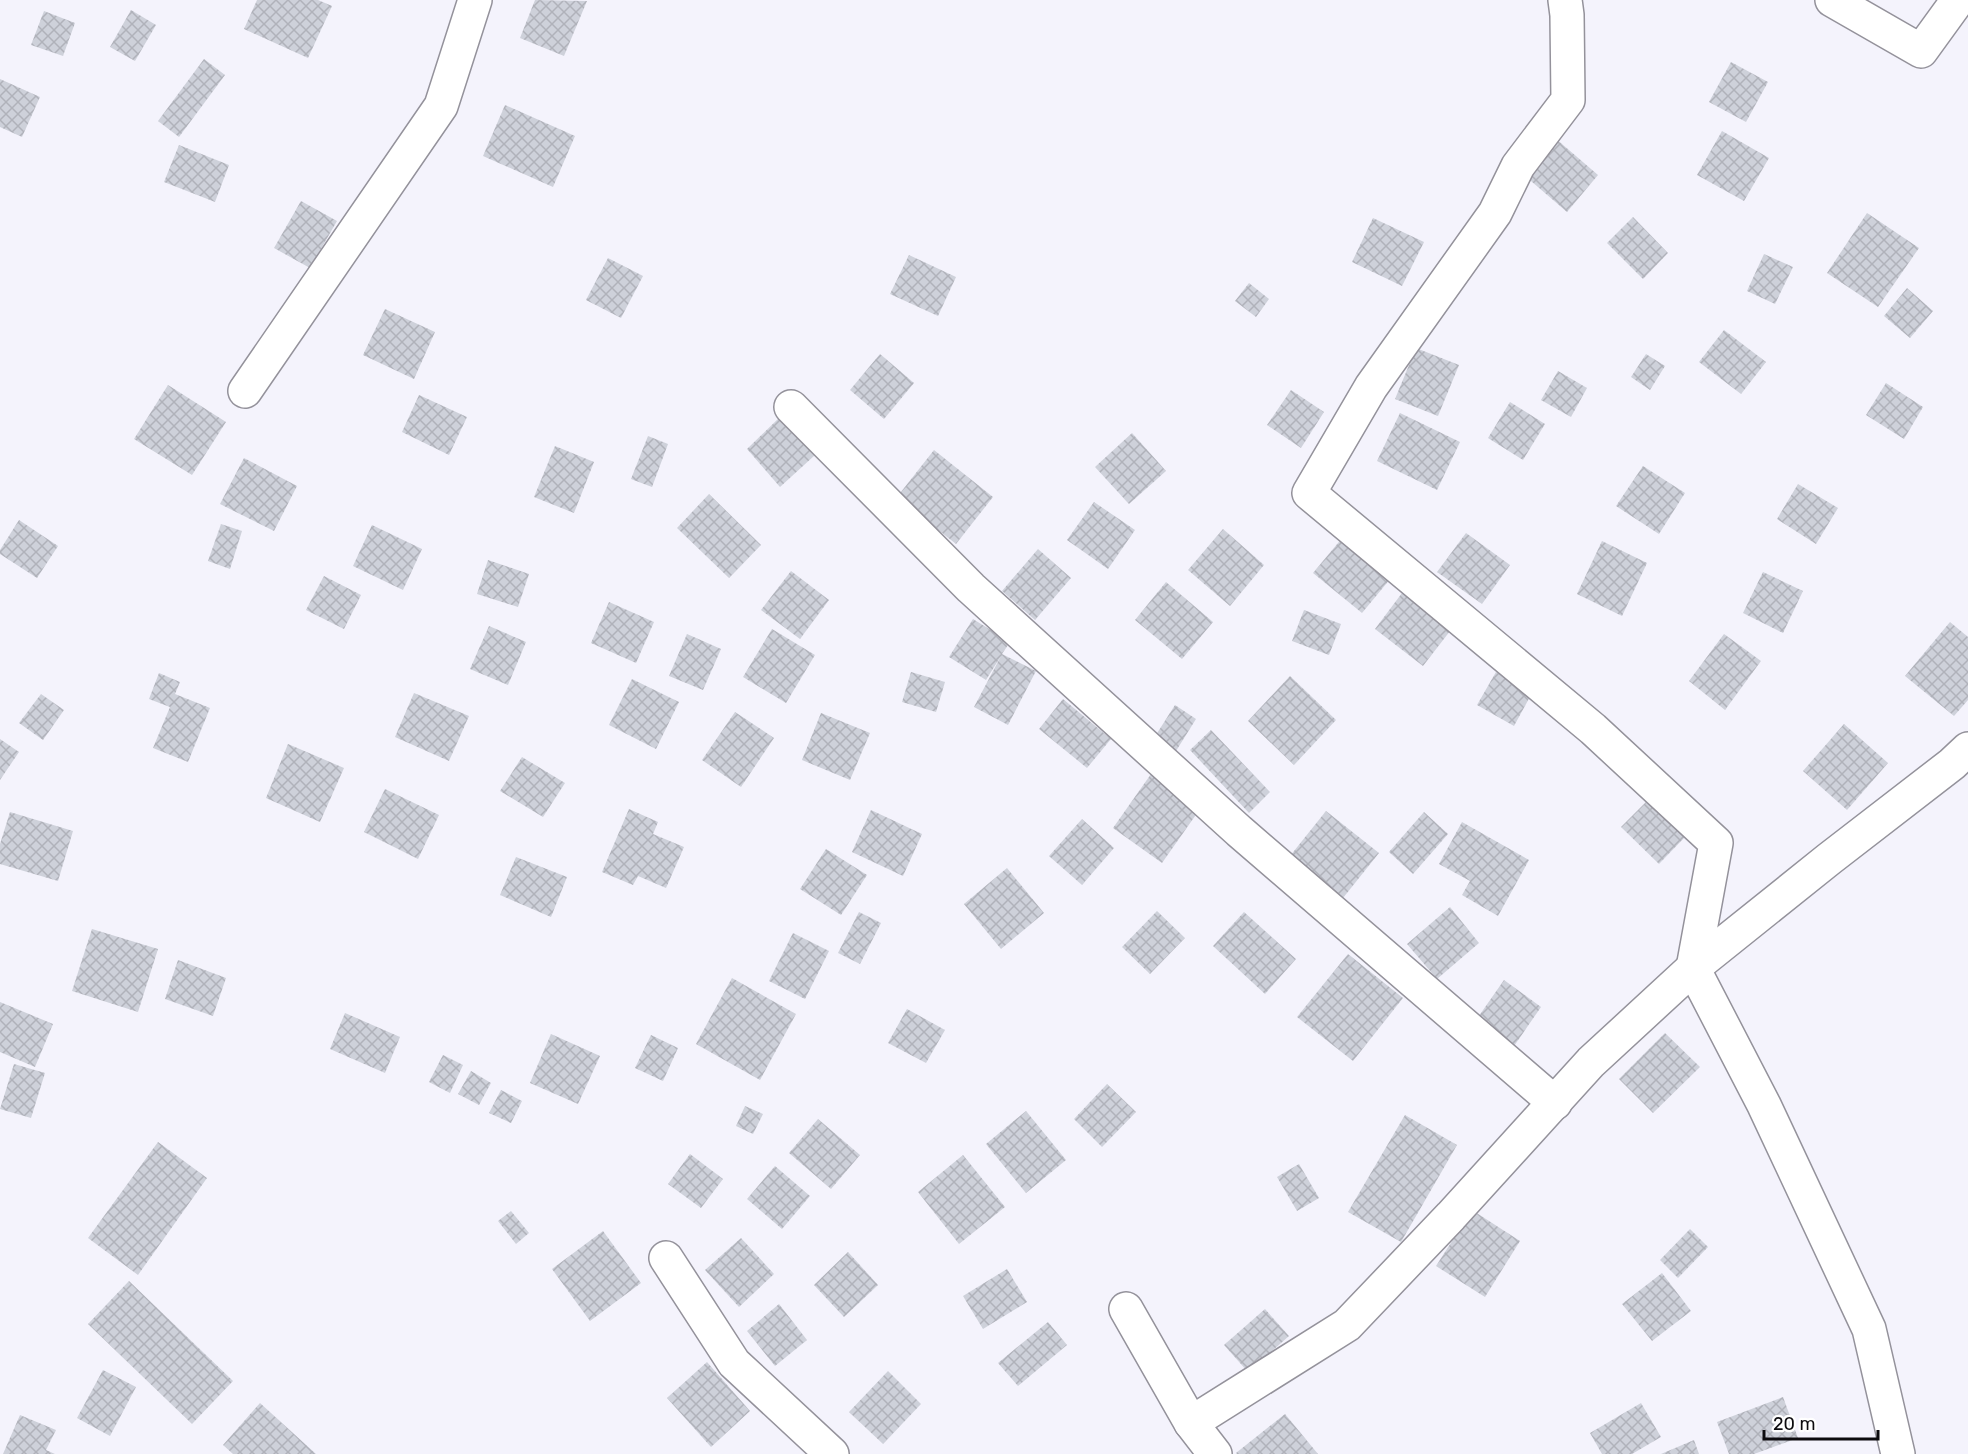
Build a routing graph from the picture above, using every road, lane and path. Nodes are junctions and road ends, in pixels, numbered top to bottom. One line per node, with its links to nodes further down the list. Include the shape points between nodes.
1 (475, 0): 5 (street, via 441,106)
2 (1564, 0): 8 (street, via 1568,100 1518,166 1495,213 1371,387 1309,493 1593,729 1716,843)
3 (1832, 0): 4 (street, via 1921,51)
4 (1958, 0)
5 (245, 391)
6 (791, 407): 9 (street, via 980,596 1239,831)
7 (1968, 749): 8 (street)
8 (1693, 968): 9 (street, via 1591,1062); 15 (street, via 1764,1105 1869,1329)
9 (1555, 1103): 12 (street, via 1347,1325)
10 (666, 1258): 13 (street, via 734,1363)
11 (1126, 1309): 12 (street)
12 (1191, 1423): 14 (street)
13 (832, 1454)
14 (1215, 1454)
15 (1898, 1454)

